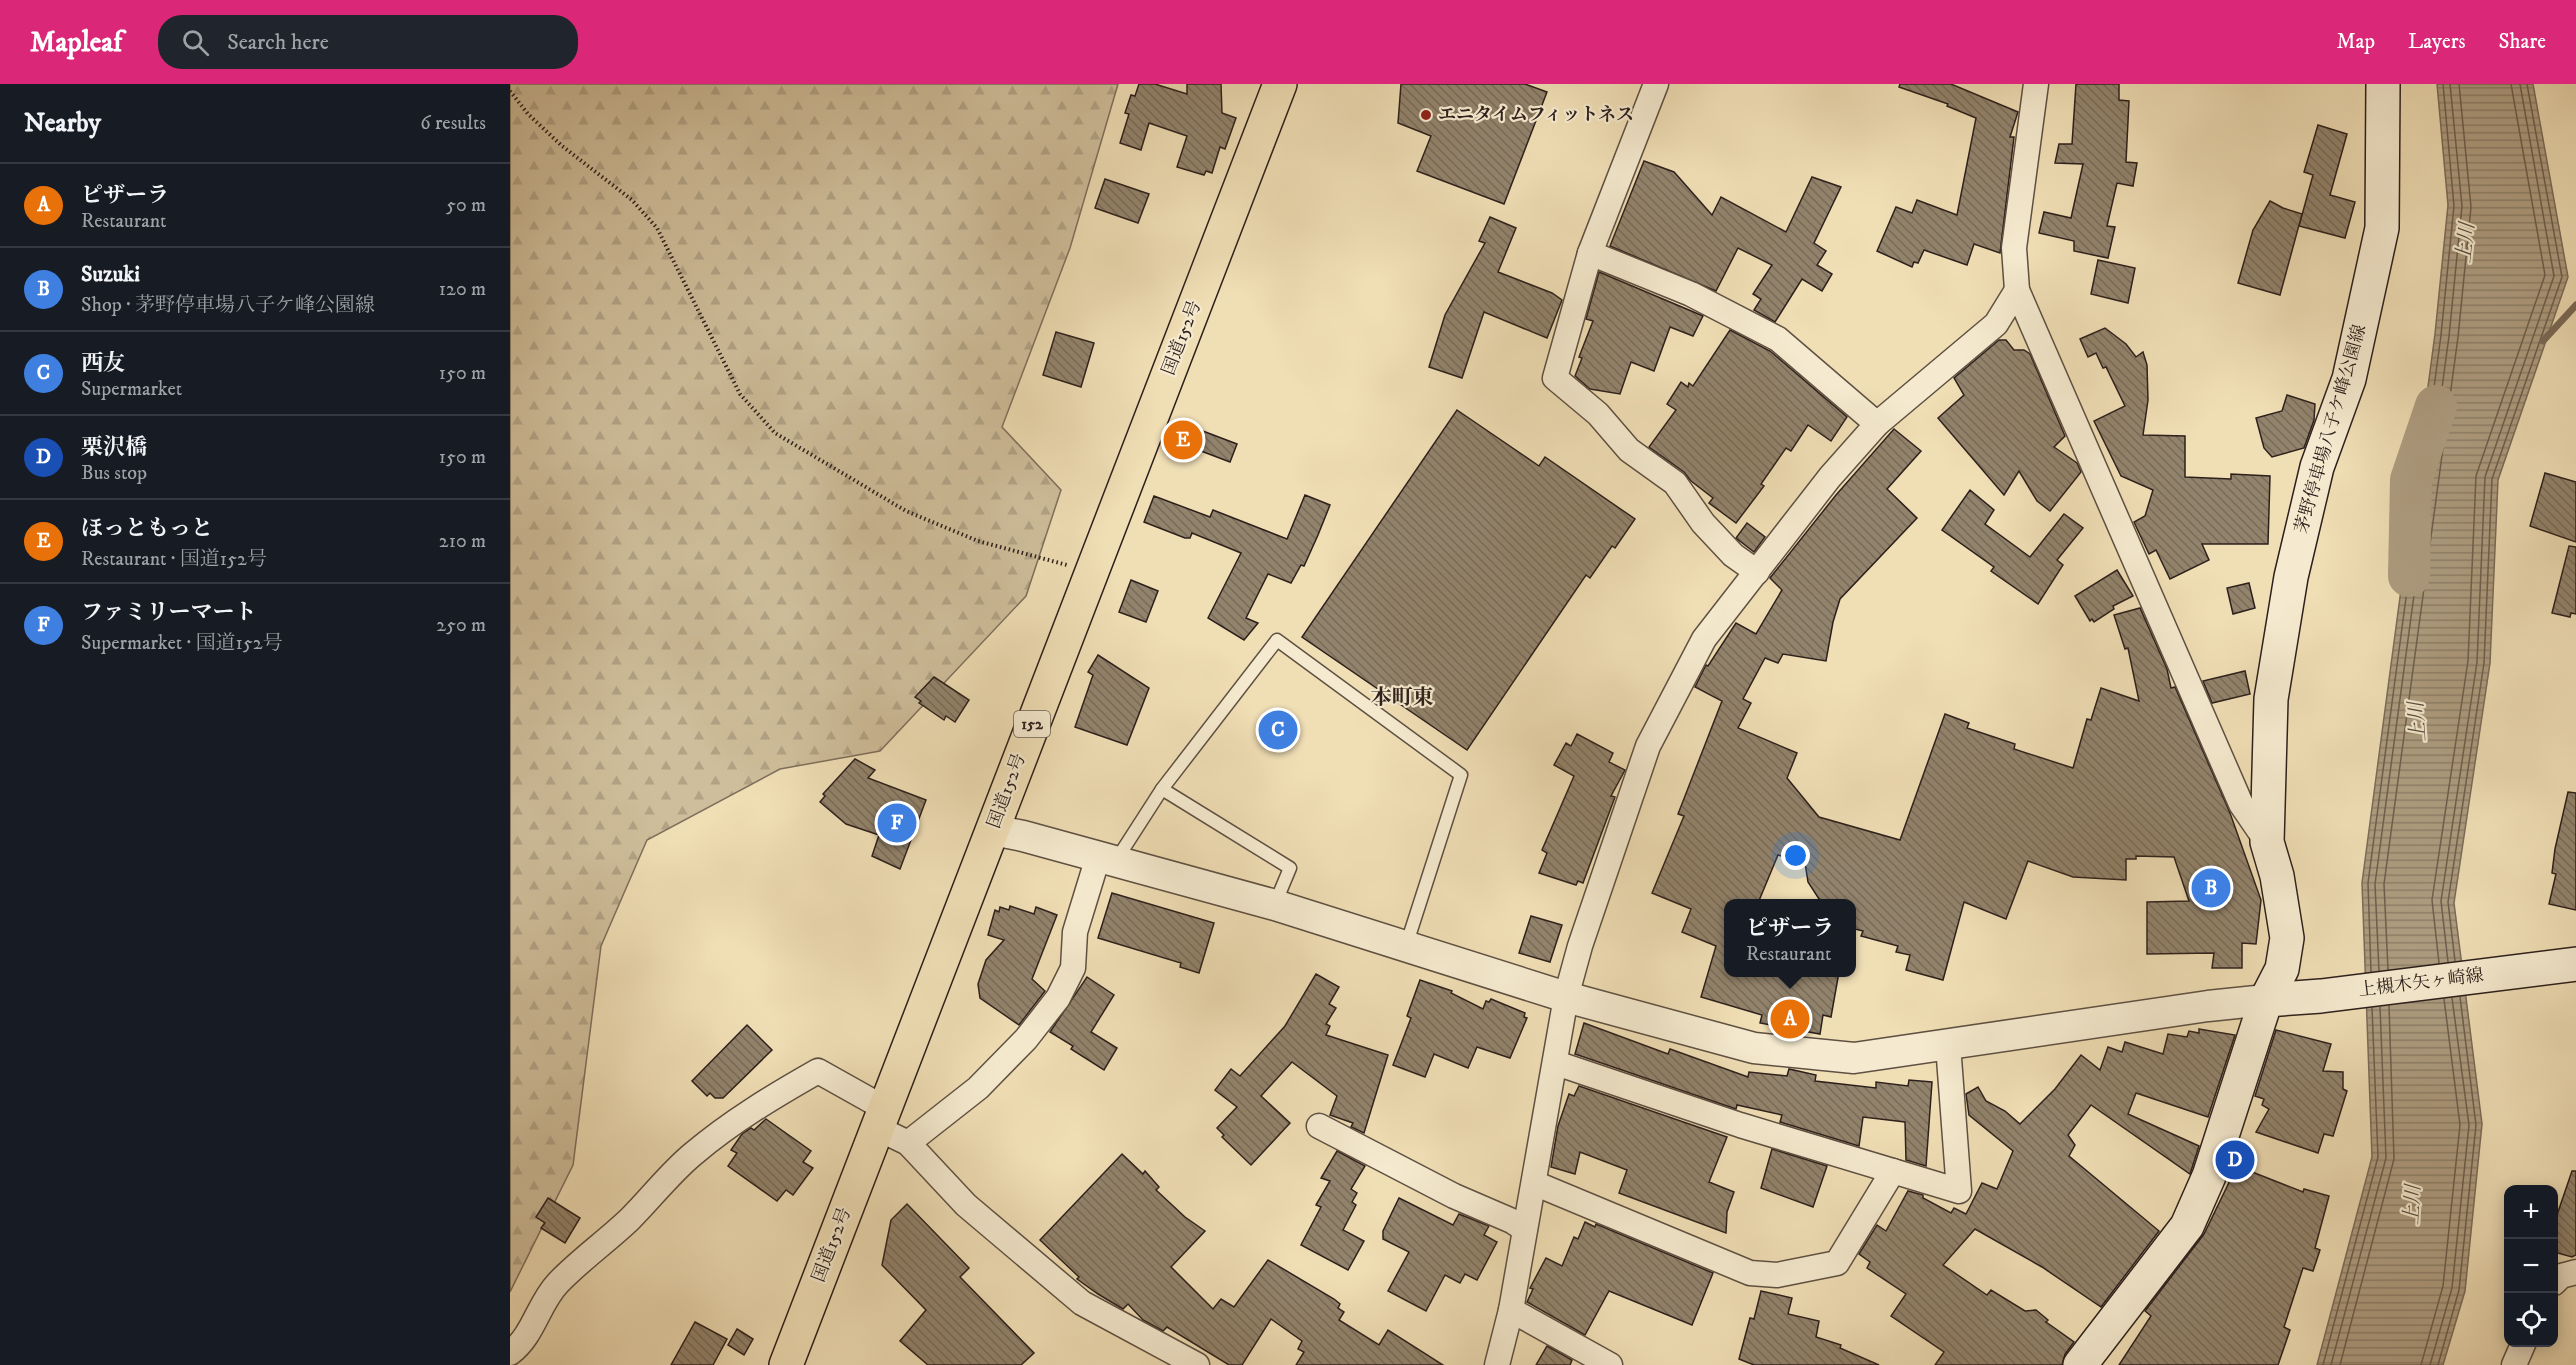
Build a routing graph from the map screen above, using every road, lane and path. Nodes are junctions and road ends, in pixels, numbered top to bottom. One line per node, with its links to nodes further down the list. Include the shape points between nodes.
1 (1280, 84): 12 (highway, 国道152号 / 152)
2 (1656, 84): 6 (street)
3 (2036, 84): 7 (street, via 2014,248)
4 (2382, 84): 13 (main road, 茅野停車場八子ケ峰公園線, via 2382,228 2349,380 2317,467 2291,577 2271,699)
5 (510, 91): 9 (path, via 528,114 632,200 657,228 740,394 775,433 906,511 978,541)
6 (1590, 253): 8 (street, via 1691,294 1778,339); 10 (street, via 1555,378 1598,414 1629,450 1675,483 1733,555)
7 (2018, 290): 8 (street, via 1996,324); 13 (street, via 2241,804)
8 (1877, 424): 10 (street, via 1830,477)
9 (1070, 566)
10 (1757, 572): 18 (street, via 1704,639 1648,746)
11 (1162, 789): 14 (lane); 15 (lane, via 1290,868); 16 (lane, via 1277,639 1461,775)
12 (993, 830): 14 (street); 22 (highway, 国道152号 / 152)
13 (2266, 842): 19 (main road, 茅野停車場八子ケ峰公園線, via 2277,876 2287,939 2282,969)
14 (1106, 860): 15 (street); 24 (street, via 1075,932 1073,968 1058,998 1026,1039 978,1088)
15 (1275, 905): 16 (street)
16 (1406, 946): 18 (street)
17 (2561, 966): 19 (main road, 上槻木矢ヶ崎線)
18 (1566, 997): 20 (street, via 1754,1048 1854,1058); 21 (street)
19 (2266, 1000): 20 (street); 37 (main road, 茅野停車場八子ケ峰公園線, via 2209,1176 2187,1226)
20 (1948, 1046): 25 (street, via 1959,1191)
21 (1556, 1062): 25 (street, via 1740,1125); 26 (street)
22 (880, 1118): 24 (street); 32 (street, via 818,1071 751,1109 692,1155 630,1220 558,1283 533,1326); 33 (highway, 国道152号 / 152)
23 (1319, 1126): 27 (street)
24 (908, 1143): 34 (street, via 966,1205 1083,1303)
25 (1893, 1171): 26 (street, via 1838,1263 1778,1275 1750,1273)
26 (1534, 1183): 27 (street)
27 (1524, 1229): 30 (street)
28 (2576, 1272): 29 (street)
29 (2558, 1279)
30 (1511, 1310): 35 (street); 36 (street)
31 (2522, 1347): 38 (street)
32 (510, 1353)
33 (786, 1365)
34 (1197, 1365)
35 (1497, 1365)
36 (1610, 1365)
37 (2080, 1365)
38 (2514, 1365)

